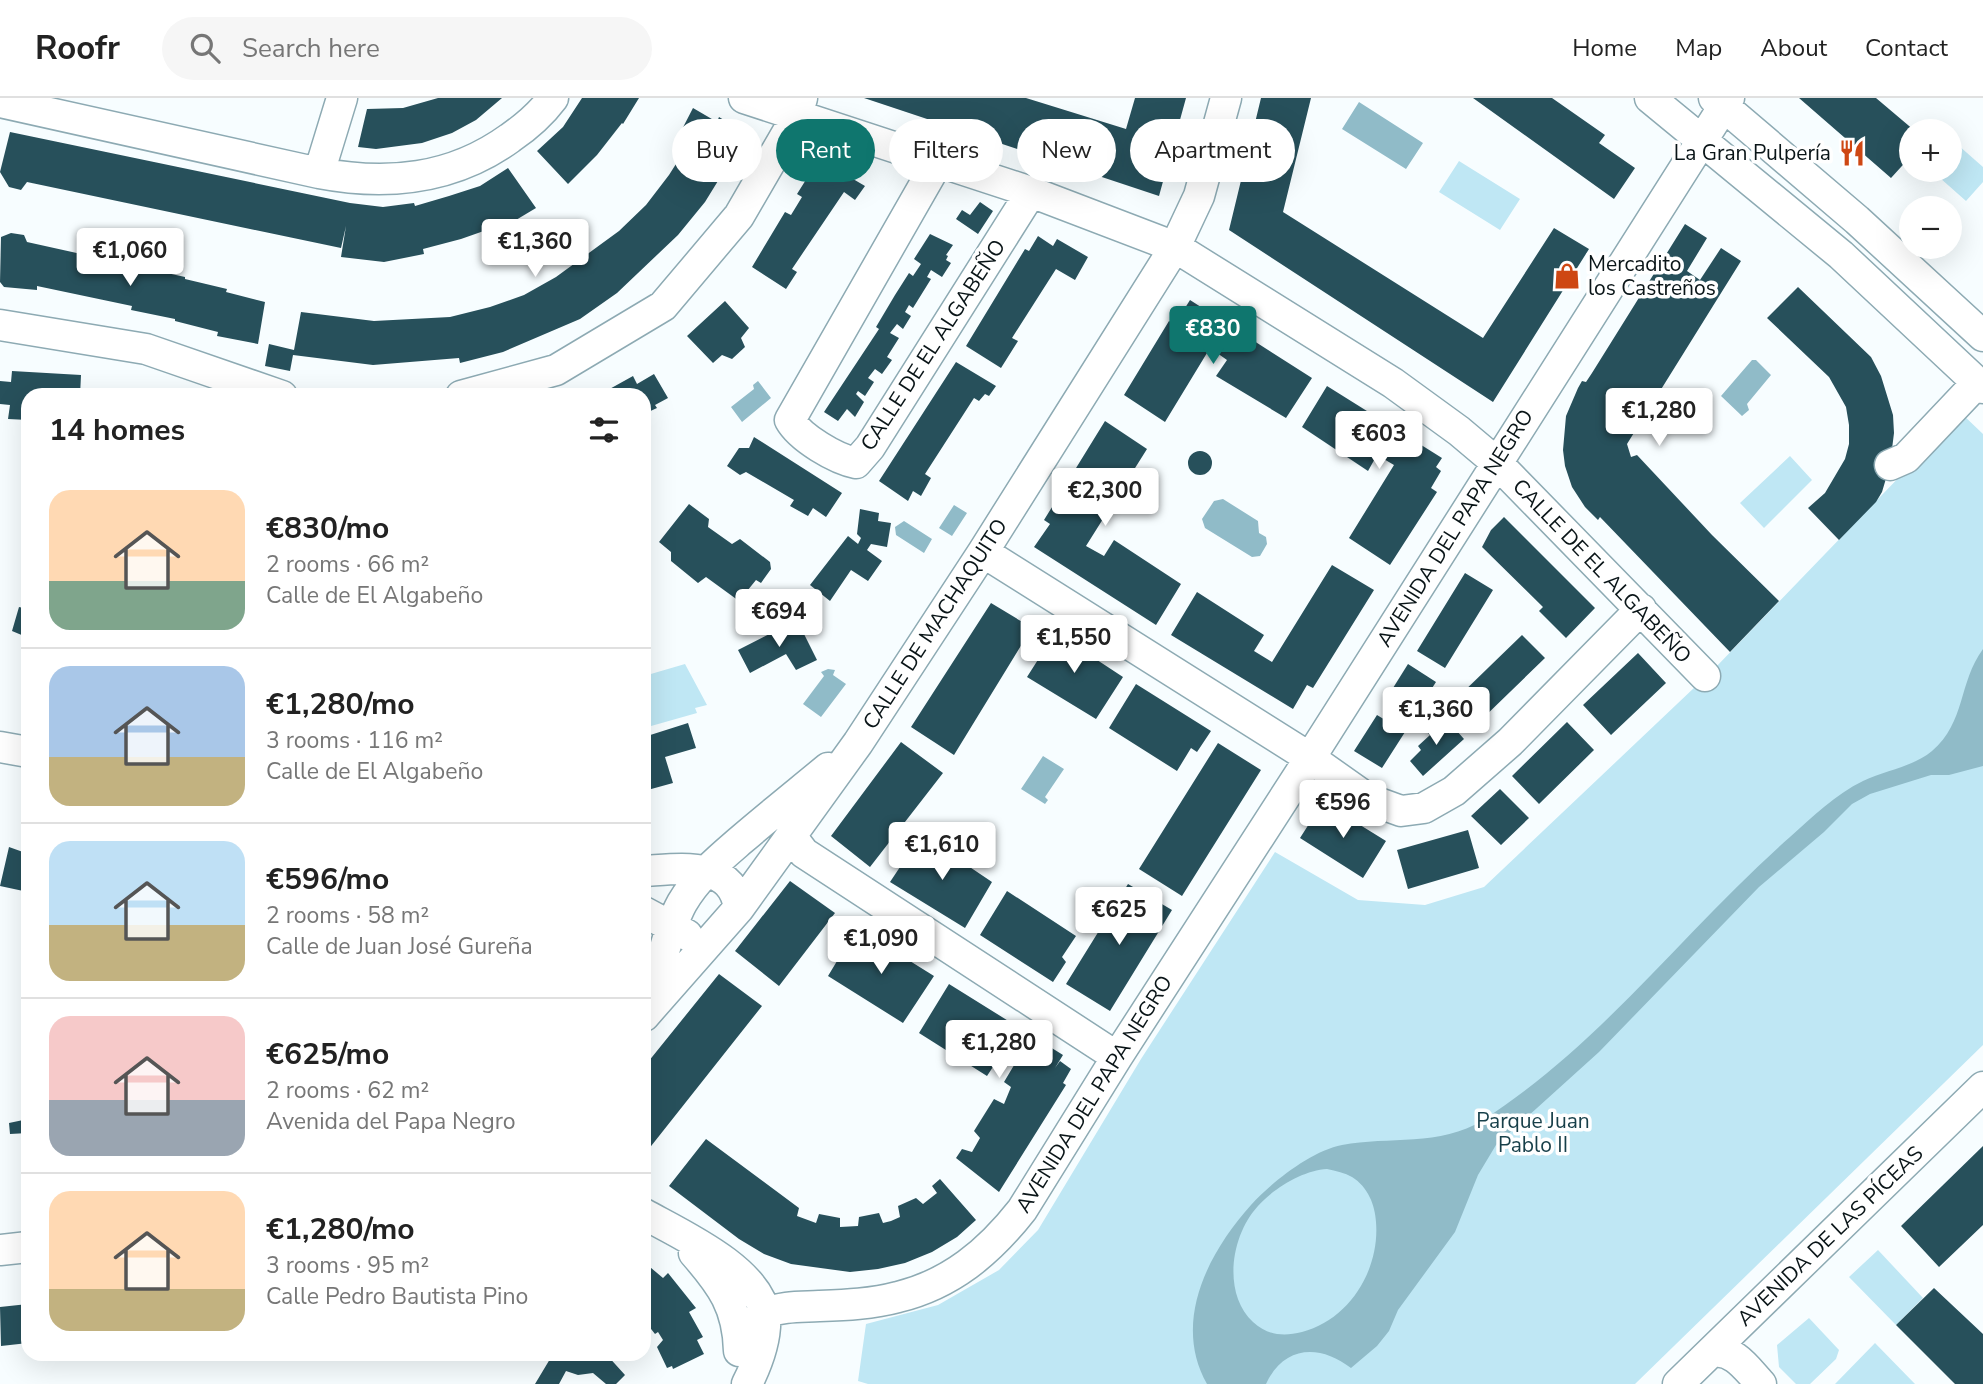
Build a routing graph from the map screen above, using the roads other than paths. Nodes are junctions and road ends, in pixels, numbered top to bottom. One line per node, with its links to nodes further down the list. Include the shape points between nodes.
1 (342, 98): 11 (street)
2 (553, 98): 11 (street, via 523,129 462,166 389,180)
3 (744, 98): 8 (street, CALLE DE EL ALGABEÑO)
4 (1226, 98): 15 (street, CALLE DE MACHAQUITO, via 1199,196)
5 (1650, 98): 9 (street)
6 (1722, 101): 9 (street, AVENIDA DEL PAPA NEGRO); 17 (street)
7 (0, 102): 11 (street)
8 (800, 107): 10 (street, CALLE DE EL ALGABEÑO); 20 (street, via 738,216 663,306 556,370)
9 (1703, 139): 18 (street, via 1841,255); 21 (street, AVENIDA DEL PAPA NEGRO)
10 (889, 143)
11 (319, 173)
12 (926, 182): 14 (street, CALLE DE EL ALGABEÑO, via 790,420 795,429 842,460 856,463 870,447)
13 (999, 182): 14 (street, CALLE DE EL ALGABEÑO)
14 (1031, 192): 15 (street, CALLE DE EL ALGABEÑO)
15 (1175, 247): 21 (street, CALLE DE EL ALGABEÑO, via 1394,383); 23 (street, CALLE DE MACHAQUITO)
16 (0, 325): 19 (street, via 146,349)
17 (1983, 336)
18 (1980, 385): 22 (street, via 1906,458)
19 (259, 388)
20 (490, 388)
21 (1497, 463): 24 (street, CALLE DE EL ALGABEÑO); 29 (street, AVENIDA DEL PAPA NEGRO)
22 (1890, 465)
23 (983, 552): 26 (street, CALLE DE MACHAQUITO); 29 (street)
24 (1641, 609): 25 (street, CALLE DE EL ALGABEÑO); 29 (street, via 1510,741 1454,791 1424,808 1401,811 1368,799)
25 (1705, 677)
26 (858, 743): 30 (street, CALLE DE MACHAQUITO); 31 (street, CALLE DE MACHAQUITO)
27 (0, 747): 28 (street)
28 (21, 751)
29 (1310, 758): 39 (street, AVENIDA DEL PAPA NEGRO)
30 (791, 836): 33 (street, CALLE DE MACHAQUITO); 39 (street, via 804,853)
31 (707, 870): 32 (street); 33 (street, via 732,888); 35 (street, CALLE DE MACHAQUITO)
32 (651, 871)
33 (739, 908): 36 (street, CALLE DE MACHAQUITO)
34 (651, 916): 35 (street)
35 (671, 927): 36 (street, via 693,938); 37 (street, CALLE DE MACHAQUITO)
36 (711, 939): 38 (street, CALLE DE MACHAQUITO)
37 (651, 987)
38 (651, 1008)
39 (1117, 1057): 44 (street, AVENIDA DEL PAPA NEGRO, via 1022,1210 979,1257 955,1274 900,1297)
40 (1983, 1087): 46 (street, AVENIDA DE LAS PÍCEAS)
41 (652, 1218): 44 (street, via 740,1274 754,1288); 45 (street, via 714,1275 738,1323)
42 (21, 1248): 43 (street)
43 (0, 1250)
44 (765, 1313): 45 (street); 48 (street, via 762,1343)
45 (738, 1338): 47 (street)
46 (1711, 1352): 49 (street, AVENIDA DE LAS PÍCEAS); 50 (street, via 1728,1353)
47 (737, 1384)
48 (747, 1384)
49 (1678, 1384)
50 (1761, 1384)

